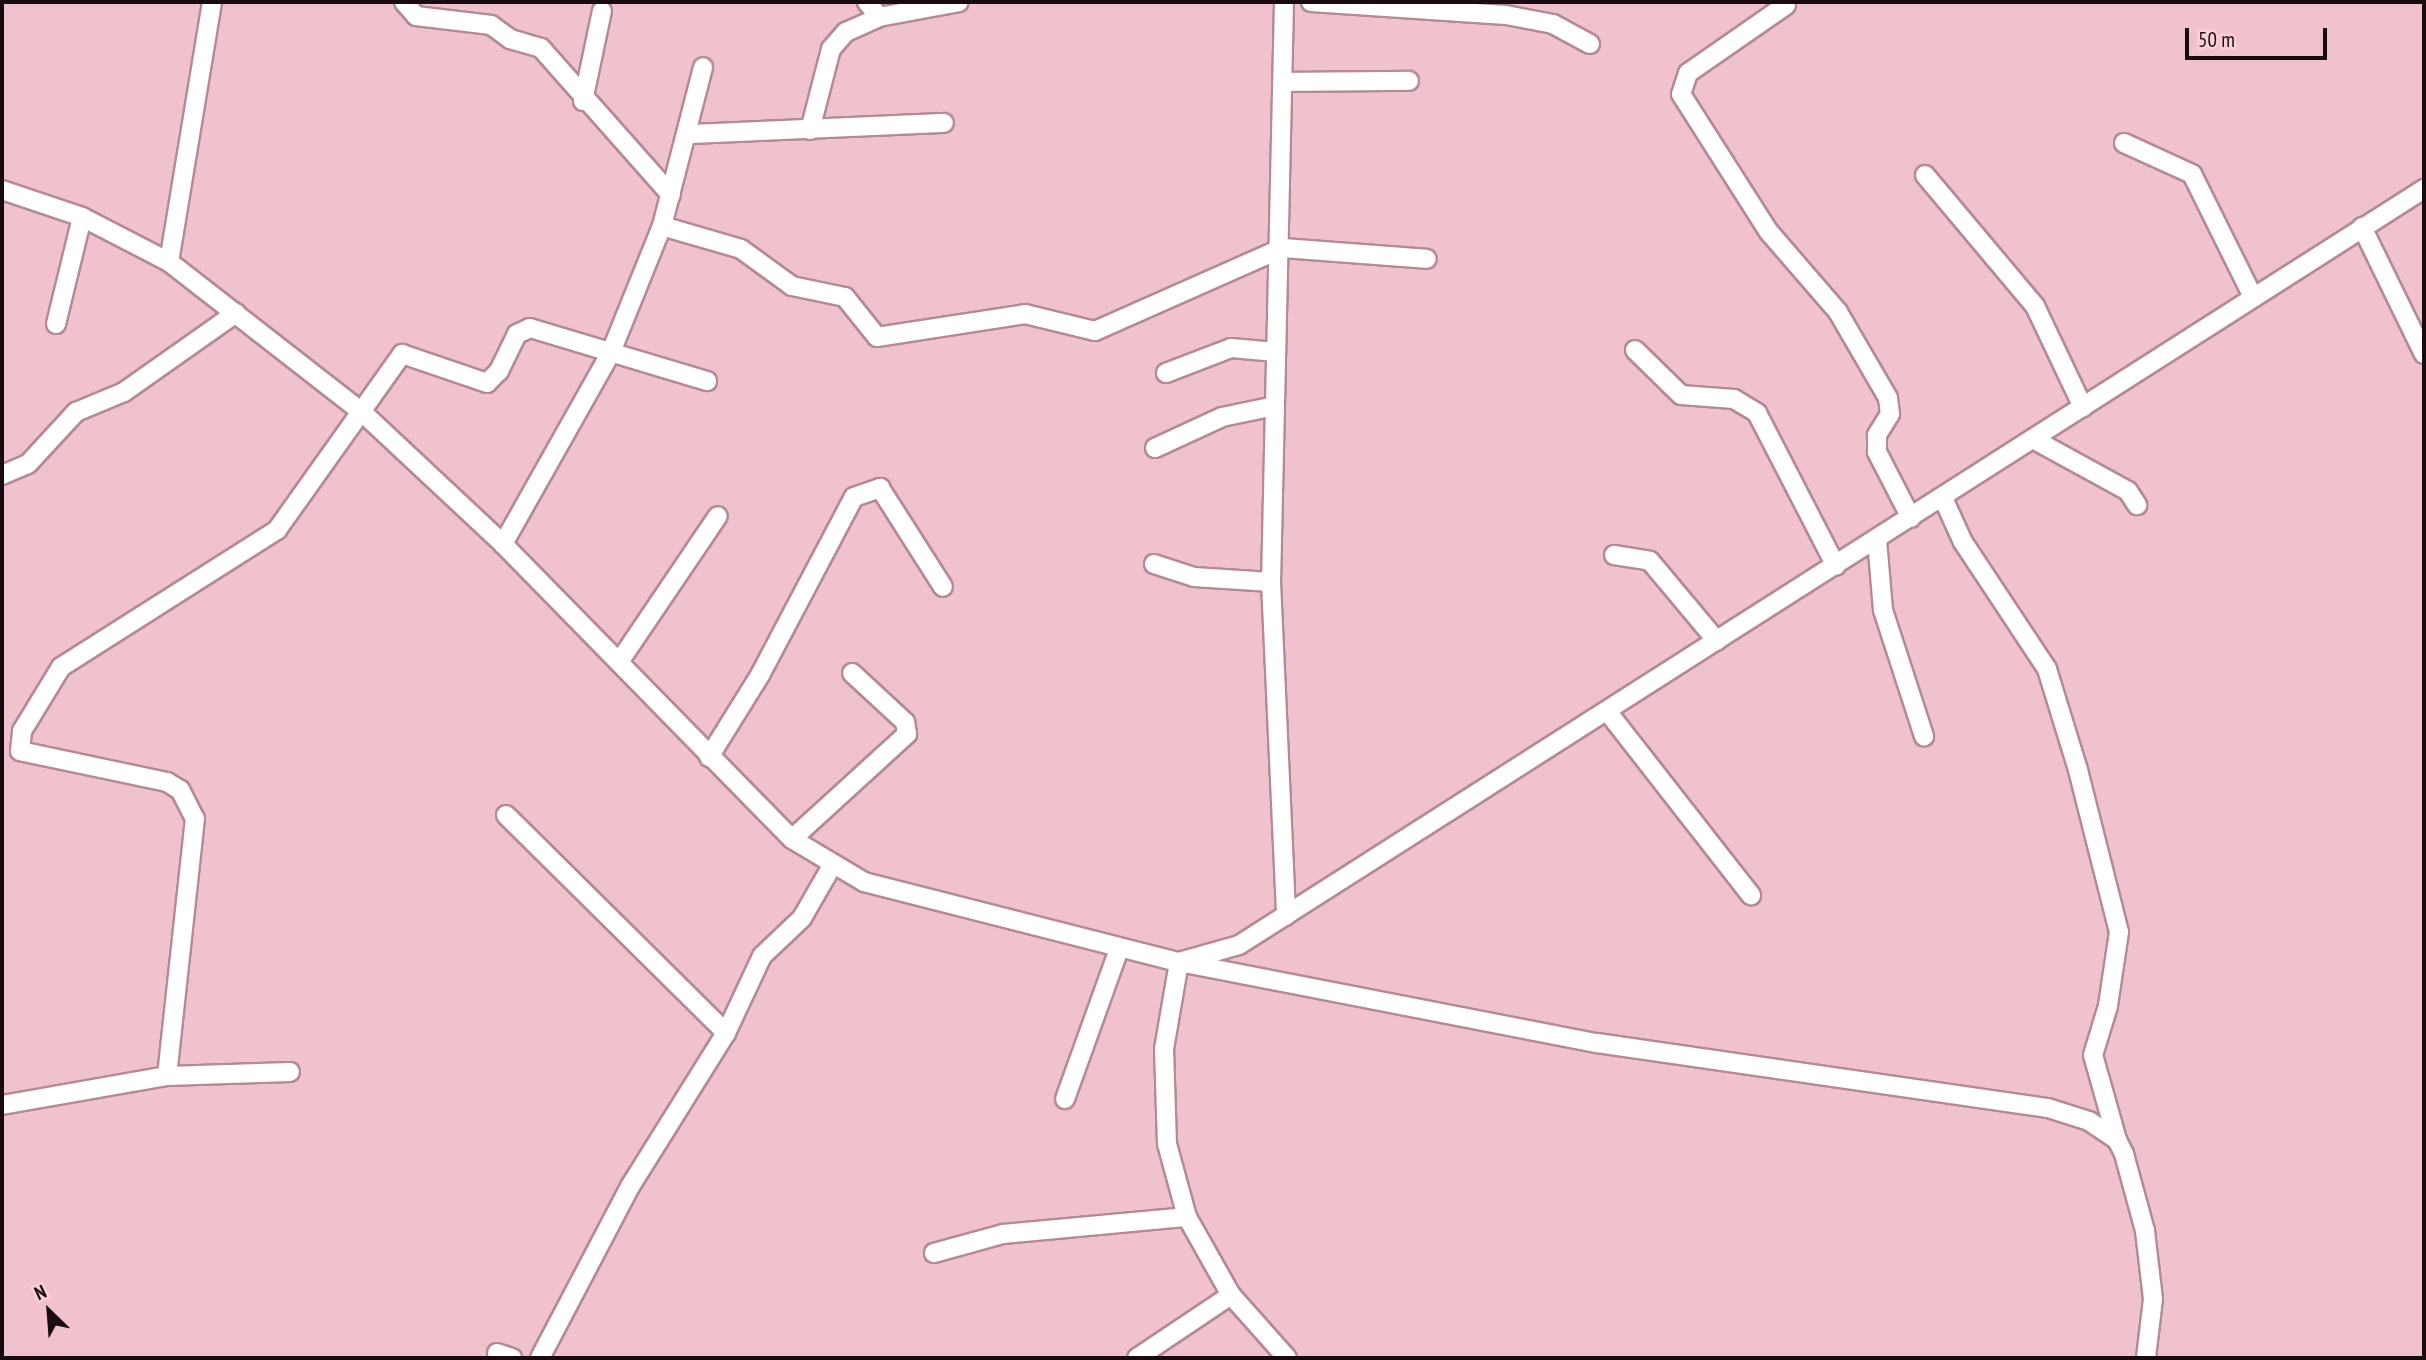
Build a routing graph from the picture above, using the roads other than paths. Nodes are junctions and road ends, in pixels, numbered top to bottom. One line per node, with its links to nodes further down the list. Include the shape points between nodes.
1 (212, 2): 28 (street)
2 (404, 2): 14 (street, via 416,16 491,25 510,39 541,48)
3 (867, 2): 9 (street)
4 (959, 2): 9 (street)
5 (1284, 2): 13 (street)
6 (1311, 2): 10 (street, via 1506,15 1553,24)
7 (1786, 5): 47 (street, via 1688,74 1681,94 1775,240 1838,312 1888,398 1891,415 1876,444)
8 (602, 11): 14 (street)
9 (879, 17): 16 (street, via 846,32 831,49)
10 (1590, 44)
11 (703, 66): 17 (street)
12 (1409, 80): 13 (street)
13 (1284, 82): 26 (street)
14 (583, 101): 22 (street)
15 (944, 123): 16 (street)
16 (810, 130): 17 (street)
17 (689, 134): 22 (street)
18 (2124, 143): 29 (street, via 2192,174)
19 (1925, 175): 39 (street, via 2035,306)
20 (2424, 189): 25 (street)
21 (2, 190): 23 (street)
22 (671, 195): 24 (street)
23 (82, 217): 28 (street); 31 (street)
24 (662, 226): 26 (street, via 741,248 792,286 845,297 877,337 1025,314 1095,331); 33 (street)
25 (2362, 227): 29 (street); 35 (street)
26 (1282, 248): 27 (street); 34 (street)
27 (1427, 259)
28 (169, 262): 30 (street)
29 (2253, 297): 39 (street)
30 (236, 313): 40 (street); 43 (street, via 124,392 76,412 28,464)
31 (56, 324)
32 (1635, 350): 52 (street, via 1681,394 1734,399 1757,413)
33 (611, 352): 37 (street); 40 (street, via 522,329 487,383 402,354); 49 (street)
34 (1276, 352): 36 (street, via 1223,350); 38 (street)
35 (2424, 354)
36 (1166, 373)
37 (707, 381)
38 (1275, 406): 42 (street, via 1222,417); 53 (street)
39 (2083, 407): 41 (street)
40 (362, 412): 49 (street); 70 (street, via 277,530 134,626 61,667 17,743 27,754 167,782 189,803 195,819 193,851)
41 (2033, 439): 44 (street); 45 (street, via 2128,491)
42 (1155, 448)
43 (2, 475)
44 (1943, 498): 47 (street); 73 (street, via 1963,542 2047,669 2078,770 2119,932 2108,1006 2093,1055)
45 (2137, 505)
46 (718, 516): 56 (street)
47 (1911, 518): 48 (street)
48 (1877, 540): 52 (street); 59 (street, via 1883,610)
49 (503, 544): 56 (street)
50 (1614, 555): 55 (street, via 1650,561)
51 (1154, 564): 53 (street, via 1194,577)
52 (1836, 566): 55 (street)
53 (1271, 582): 65 (street)
54 (943, 587): 60 (street, via 880,488 854,497 760,675)
55 (1717, 641): 58 (street)
56 (619, 663): 60 (street)
57 (852, 673): 62 (street, via 905,722 907,734)
58 (1607, 710): 64 (street); 65 (street)
59 (1924, 736)
60 (709, 757): 62 (street)
61 (506, 815): 68 (street)
62 (792, 839): 63 (street)
63 (833, 864): 66 (street, via 864,882); 68 (street, via 802,918 762,956)
64 (1751, 895)
65 (1286, 916): 67 (street, via 1239,945)
66 (1118, 949): 67 (street); 71 (street)
67 (1179, 962): 73 (street, via 1597,1043 2048,1108 2089,1121); 74 (street, via 1164,1049 1167,1144)
68 (726, 1033): 77 (street, via 631,1185)
69 (290, 1072): 70 (street)
70 (167, 1076): 72 (street)
71 (1065, 1099)
72 (2, 1105)
73 (2117, 1140): 80 (street, via 2145,1231 2153,1298)
74 (1187, 1217): 75 (street, via 1003,1234); 76 (street)
75 (934, 1253)
76 (1231, 1295): 78 (street); 79 (street)
77 (540, 1358)
78 (1137, 1358)
79 (1287, 1358)
80 (2146, 1358)

